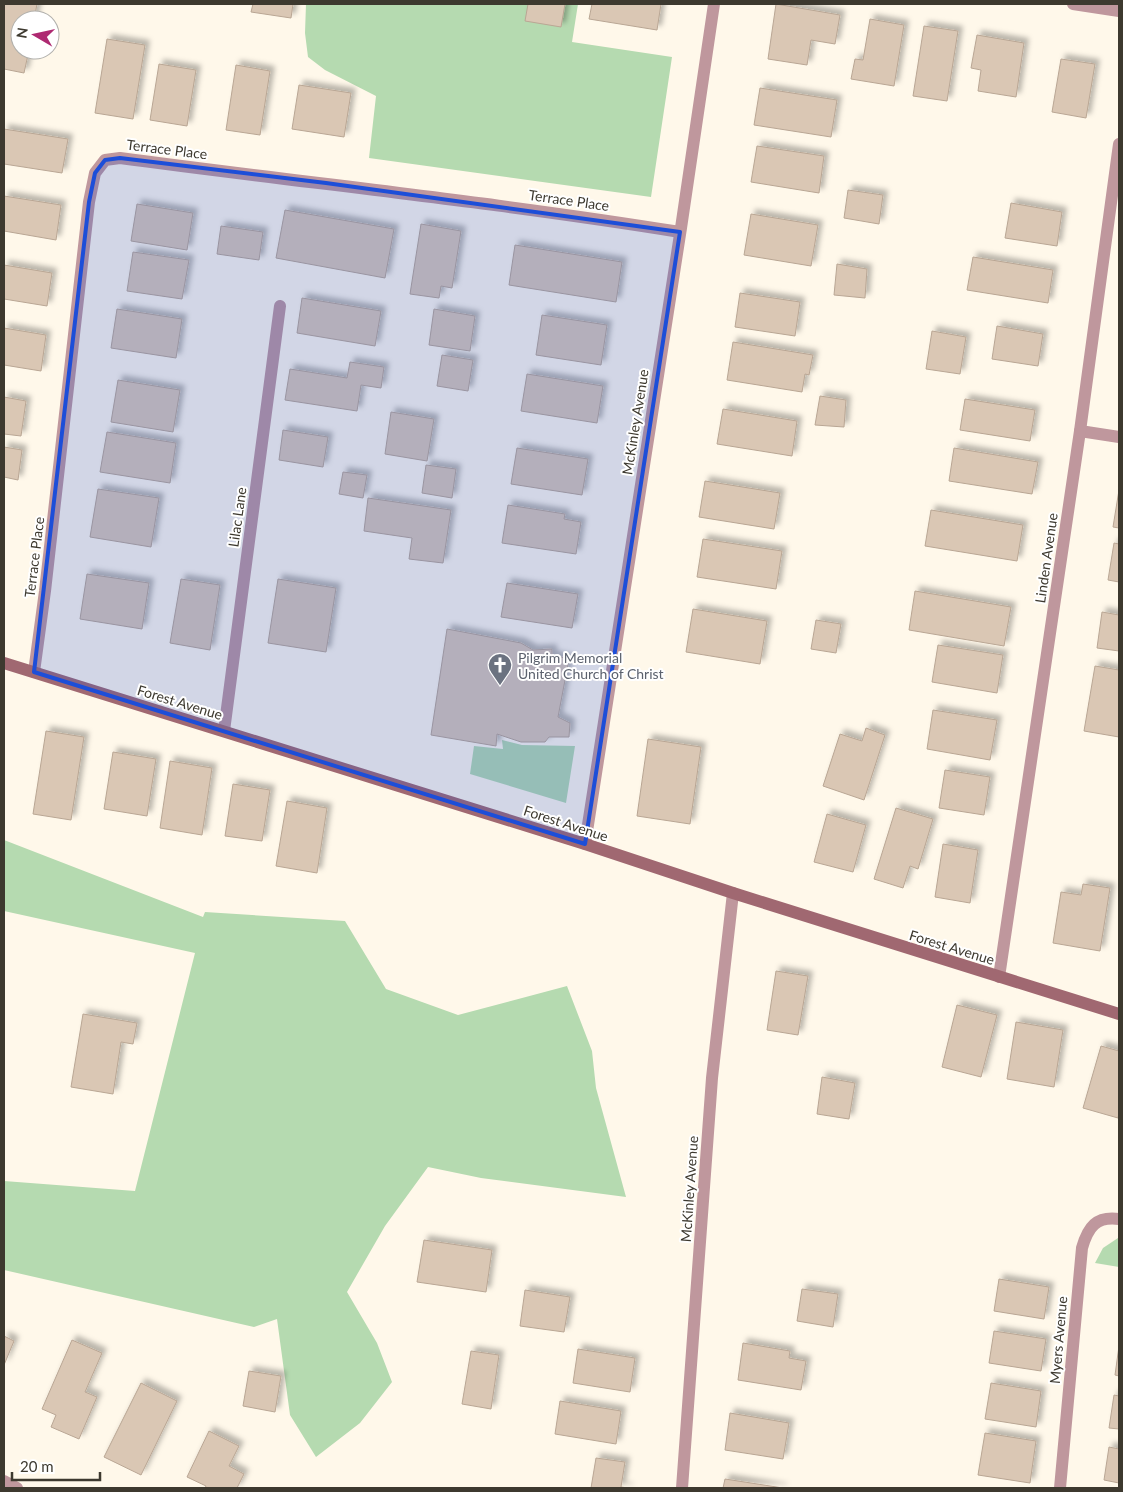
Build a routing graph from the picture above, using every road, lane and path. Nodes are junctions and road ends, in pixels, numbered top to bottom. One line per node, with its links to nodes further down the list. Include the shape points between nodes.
1 (714, 4): 5 (street, McKinley Avenue)
2 (1073, 4): 3 (street)
3 (1119, 11)
4 (1119, 144): 7 (street, Linden Avenue)
5 (680, 232): 10 (street, Terrace Place, via 326,183 120,158 105,160 96,173 89,202); 12 (street, McKinley Avenue)
6 (280, 306): 11 (street, Lilac Lane)
7 (1080, 431): 8 (street); 14 (street, Linden Avenue)
8 (1119, 437)
9 (4, 663): 10 (main road, Forest Avenue)
10 (34, 672): 11 (main road, Forest Avenue)
11 (224, 731): 12 (main road, Forest Avenue)
12 (585, 844): 13 (main road, Forest Avenue)
13 (733, 894): 14 (main road, Forest Avenue); 19 (street, McKinley Avenue, via 712,1078)
14 (999, 977): 15 (main road, Forest Avenue)
15 (1119, 1014)
16 (1119, 1219): 20 (street, Myers Avenue, via 1099,1221 1088,1232 1082,1248)
17 (4, 1481): 18 (street)
18 (17, 1488)
19 (682, 1488)
20 (1060, 1488)

